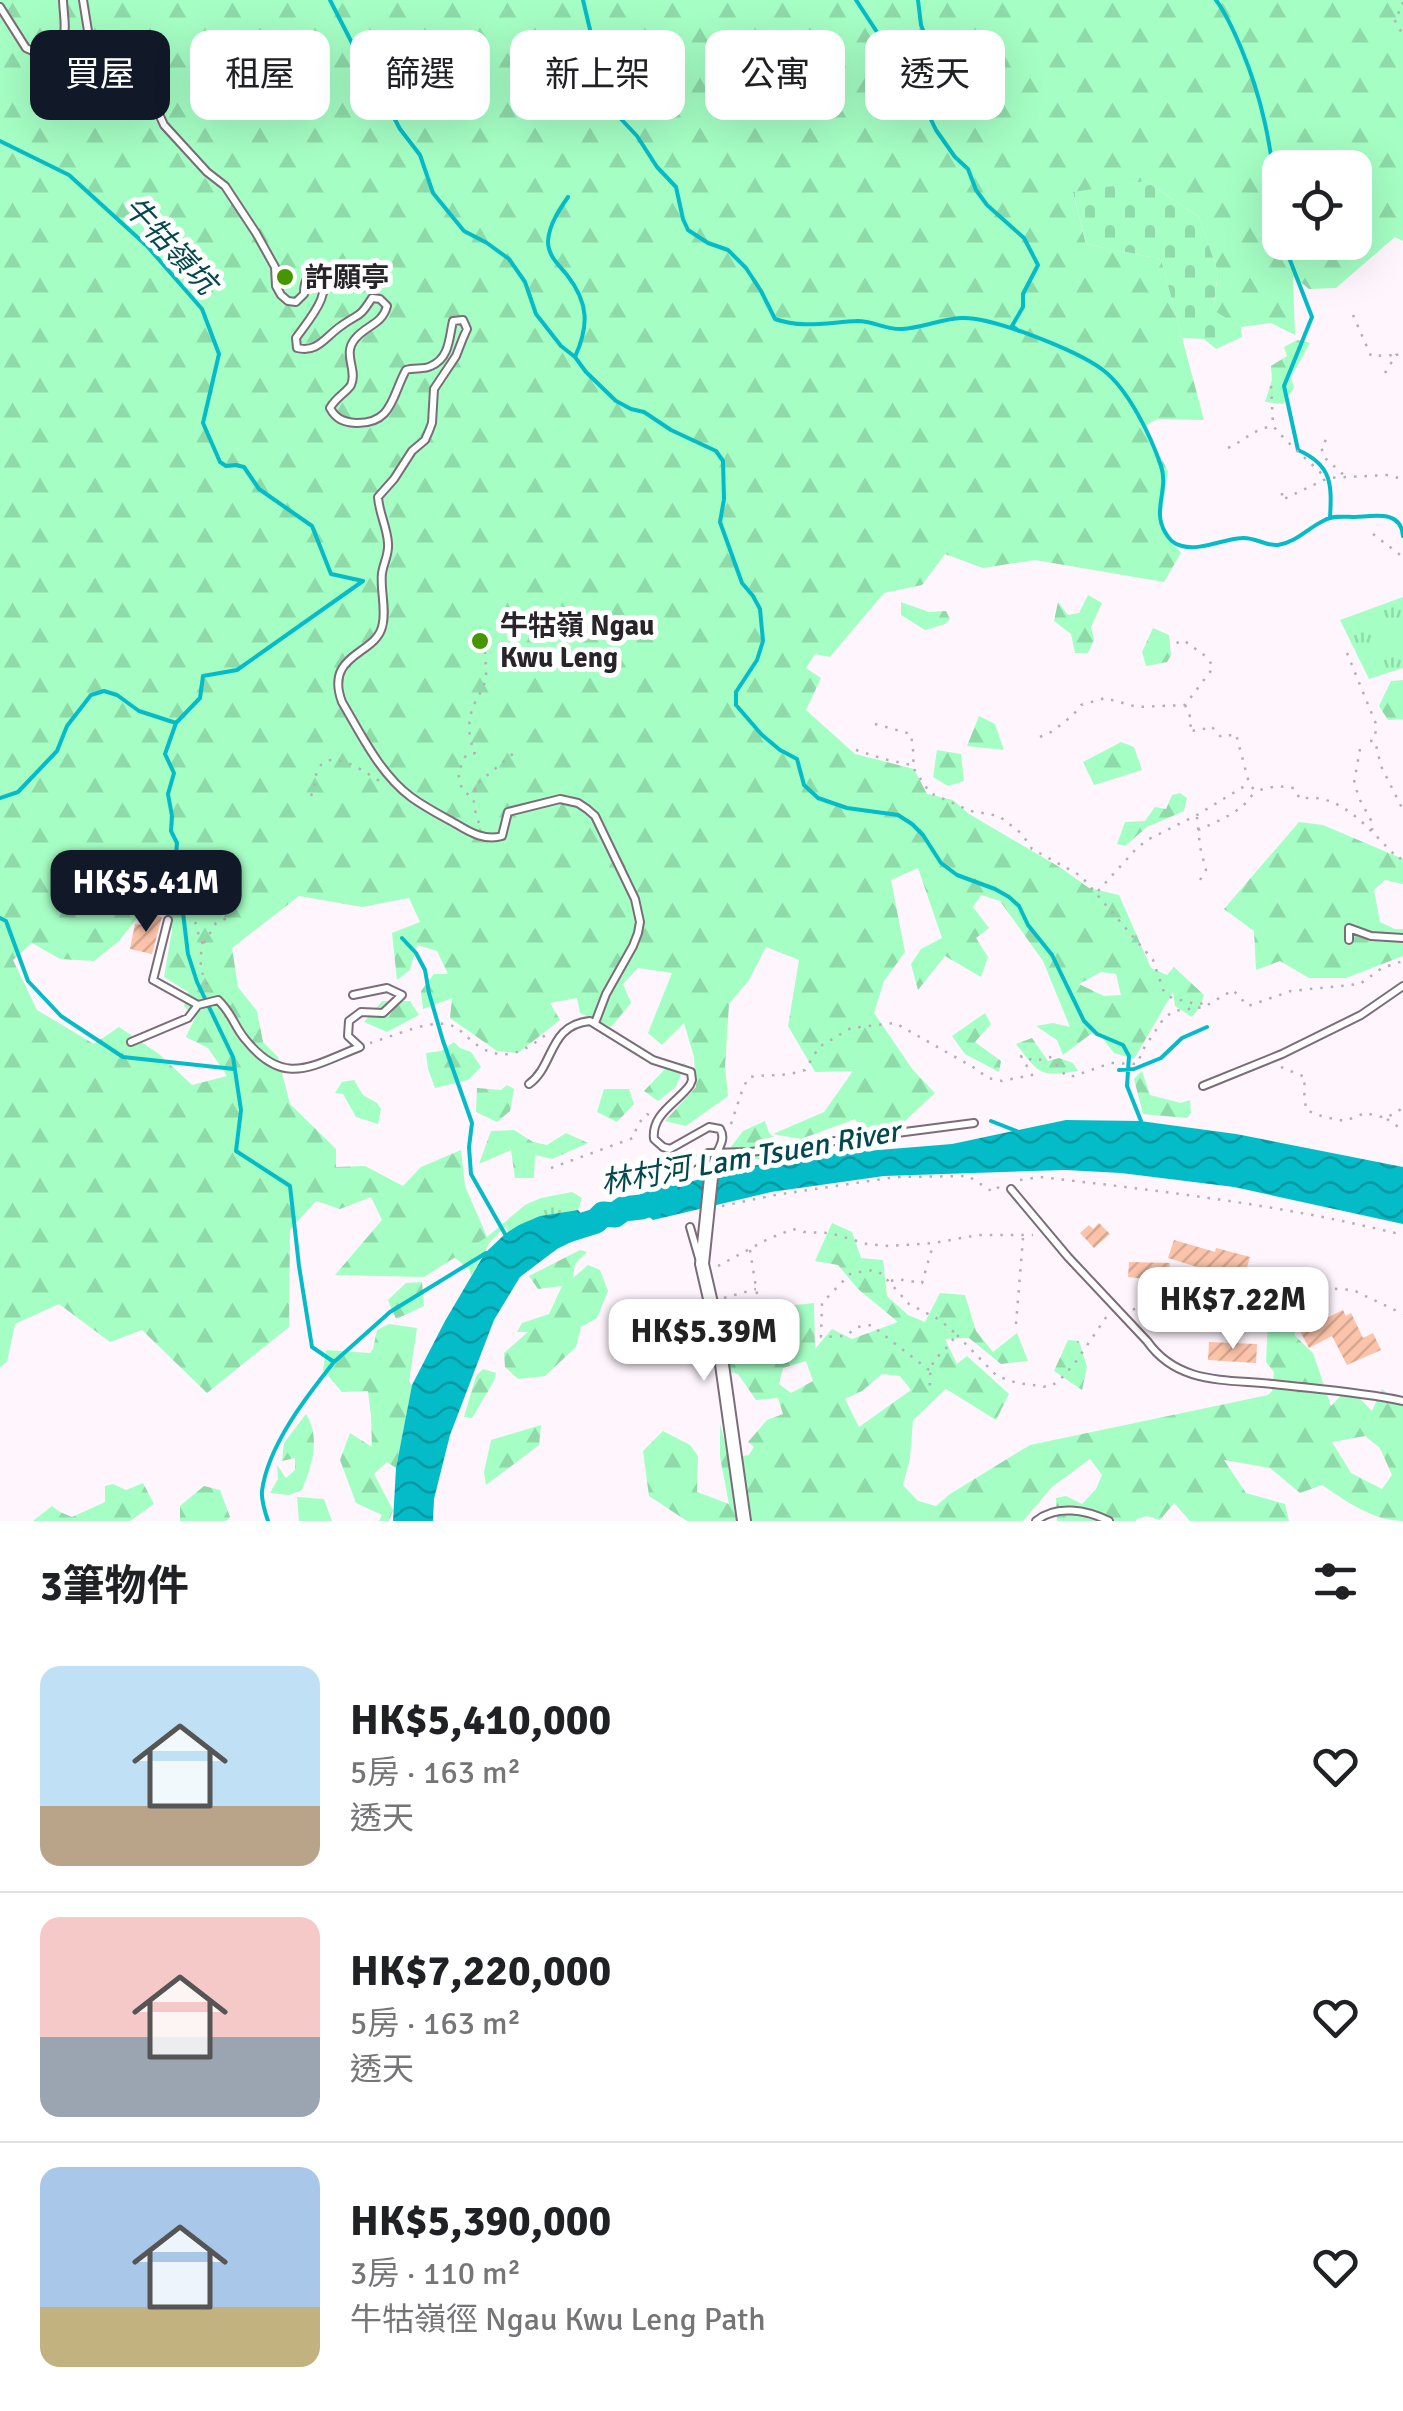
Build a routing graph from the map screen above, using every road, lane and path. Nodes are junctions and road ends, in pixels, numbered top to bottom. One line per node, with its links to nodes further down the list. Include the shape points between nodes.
1 (63, 0): 4 (lane, via 63,40 40,54 26,48)
2 (83, 0): 39 (lane, via 96,48 154,82 164,125 225,186 275,268 281,295 296,302 307,279 319,274 324,280 297,348 321,344 364,312 372,298 387,306 378,323 352,341 353,380 332,403 336,418 381,418 406,370 432,366 448,346 452,321 466,324 456,356 434,389 429,432 378,497 389,551 382,573 383,625 342,669 338,692 405,792)
3 (1403, 2): 5 (path, via 1394,19)
4 (0, 7)
5 (1403, 35)
6 (1352, 315): 8 (path, via 1370,356)
7 (1403, 353): 8 (path)
8 (1396, 354): 9 (path)
9 (1385, 373)
10 (1271, 386): 11 (path)
11 (1272, 426): 13 (path); 15 (path)
12 (1326, 440): 14 (path, via 1325,458)
13 (1228, 448)
14 (1347, 478): 15 (path); 16 (path)
15 (1329, 479): 17 (path, via 1282,500)
16 (1403, 479)
17 (1282, 493)
18 (1373, 534): 19 (path)
19 (1403, 557)
20 (488, 637): 32 (path, via 486,676 468,731 475,753 466,754 458,774 462,790 469,795)
21 (1169, 646): 23 (path, via 1184,640 1213,668)
22 (1347, 654): 35 (path, via 1376,724 1381,766)
23 (1186, 705): 25 (path, via 1137,707 1105,698 1081,704); 30 (path, via 1189,731 1209,726 1221,737 1236,734)
24 (875, 724): 29 (path, via 911,734)
25 (1040, 738)
26 (1360, 748): 38 (path, via 1354,783)
27 (856, 750): 29 (path)
28 (514, 754): 32 (path)
29 (912, 766): 43 (path, via 930,793 999,816 1032,849 1082,876)
30 (1249, 783): 33 (path); 36 (path)
31 (384, 784): 34 (path, via 360,767 329,761 315,775)
32 (476, 788): 39 (path)
33 (1255, 791): 37 (path, via 1240,809); 38 (path, via 1294,788 1300,799 1337,804)
34 (311, 796)
35 (1403, 810)
36 (1197, 815): 37 (path); 43 (path, via 1136,849)
37 (1198, 830): 42 (path, via 1206,870)
38 (1371, 832): 41 (path, via 1398,859)
39 (484, 837): 55 (lane, via 502,836 508,812 560,799 595,816 640,922)
40 (230, 856): 48 (path, via 225,919)
41 (1403, 856)
42 (1200, 880)
43 (1096, 894): 53 (path, via 1153,960 1164,992)
44 (174, 909): 48 (path, via 190,910)
45 (168, 920): 54 (lane, via 153,980)
46 (1403, 938): 47 (lane, via 1349,928)
47 (1350, 940)
48 (203, 944): 52 (path, via 203,981)
49 (1403, 961): 53 (path, via 1360,984 1291,990 1248,1006 1232,990)
50 (1403, 986): 59 (lane, via 1361,1015)
51 (353, 995): 52 (lane, via 386,988 402,995 383,1012 361,1012 349,1021 348,1036 360,1047 302,1069 282,1068 259,1055)
52 (215, 1000): 54 (lane)
53 (1211, 1003): 67 (path, via 1164,1018 1137,1064 1074,1076 1050,1058 1020,1056 1032,1075 988,1078 895,1023 851,1028 819,1047 805,1070 750,1077)
54 (200, 1004): 57 (lane, via 188,1018)
55 (595, 1023): 60 (lane, via 586,1020 562,1032); 64 (lane, via 653,1060 691,1072 686,1090)
56 (558, 1025): 58 (path, via 531,1046 503,1055 475,1044 456,1026 436,1023)
57 (131, 1042)
58 (368, 1044)
59 (1265, 1061): 61 (lane); 63 (path, via 1305,1077 1306,1110 1346,1121 1366,1114)
60 (530, 1084)
61 (1203, 1086)
62 (1403, 1108): 63 (path)
63 (1386, 1118): 66 (path)
64 (657, 1119): 67 (lane, via 654,1138 670,1149 709,1127); 70 (path, via 647,1114 633,1138)
65 (974, 1123): 68 (lane)
66 (1403, 1130)
67 (723, 1133): 68 (lane)
68 (717, 1151): 69 (lane); 71 (lane)
69 (686, 1167)
70 (551, 1168)
71 (712, 1168): 81 (street)
72 (1022, 1180): 77 (path, via 1180,1193)
73 (1011, 1189): 74 (path, via 1005,1182 993,1192 968,1176 896,1178); 76 (lane)
74 (716, 1208)
75 (690, 1227): 81 (lane)
76 (1049, 1234): 78 (path); 85 (lane)
77 (1403, 1235)
78 (1023, 1236): 79 (path); 88 (path)
79 (934, 1243): 80 (path, via 867,1244 794,1229); 84 (path, via 922,1283)
80 (750, 1249): 81 (path); 89 (path)
81 (703, 1262): 94 (street)
82 (1198, 1276): 87 (path, via 1173,1281)
83 (1210, 1278): 86 (path, via 1257,1288 1352,1290)
84 (889, 1282): 90 (path, via 909,1304); 91 (path, via 874,1270 851,1273 822,1303 821,1337 871,1325)
85 (1114, 1306): 87 (lane); 90 (path, via 1075,1363 1048,1387 997,1376)
86 (1403, 1314)
87 (1124, 1316): 93 (lane, via 1164,1361 1194,1374)
88 (1016, 1324)
89 (762, 1325)
90 (956, 1334): 91 (path)
91 (929, 1370): 92 (path)
92 (930, 1389)
93 (1403, 1401)
94 (744, 1521)
95 (1036, 1521): 96 (lane, via 1054,1511)
96 (1110, 1521)

